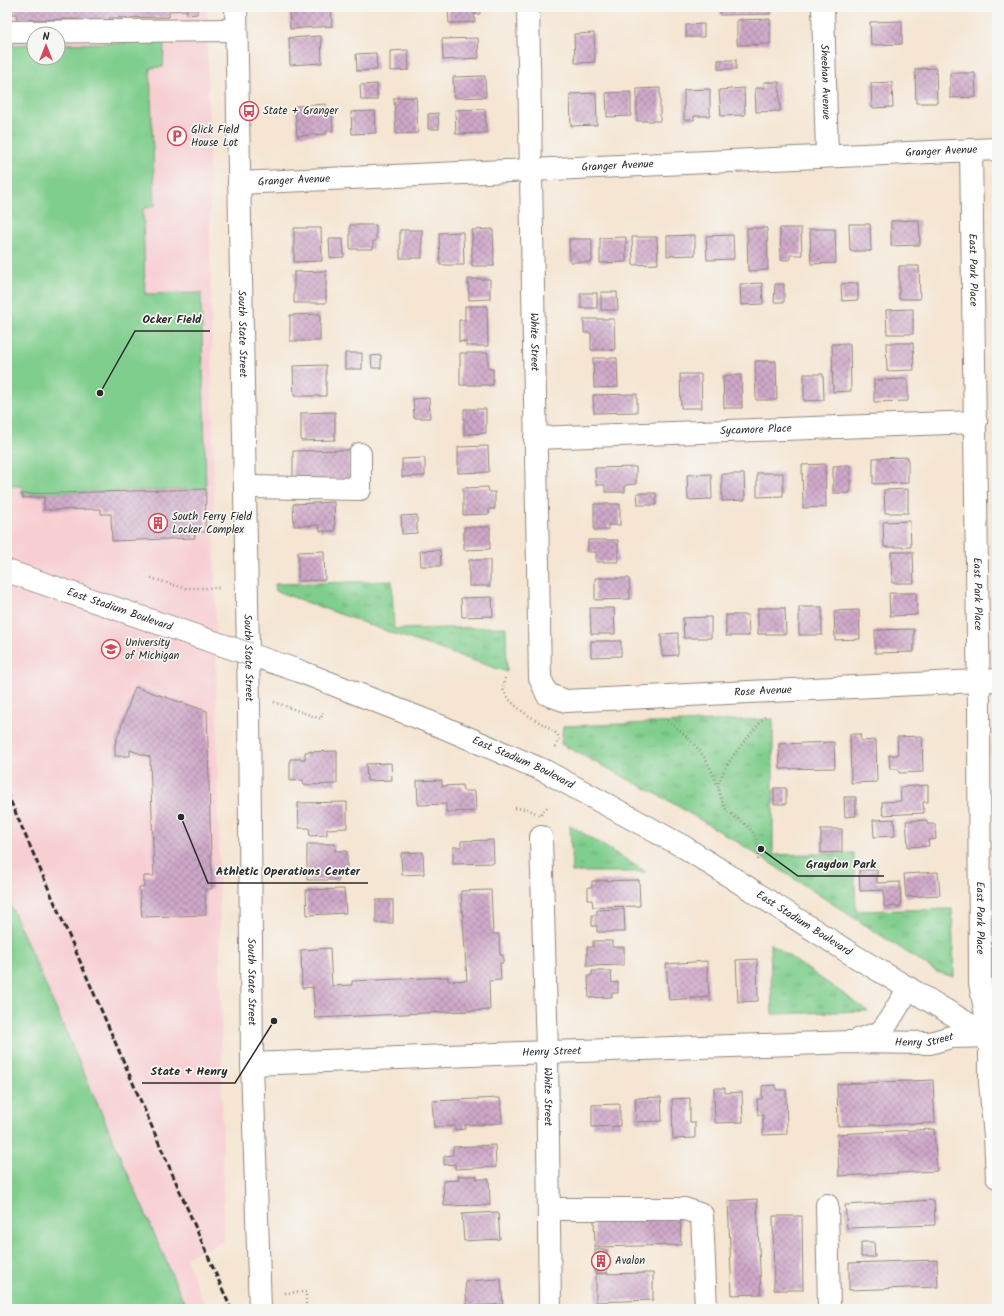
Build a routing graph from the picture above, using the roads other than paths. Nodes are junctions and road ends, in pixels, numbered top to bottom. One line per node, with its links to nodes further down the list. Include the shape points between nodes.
1 (236, 7): 4 (street, South State Street)
2 (528, 7): 9 (street, White Street)
3 (823, 7): 8 (street, Sheehan Avenue)
4 (236, 30): 5 (street); 10 (street, South State Street)
5 (7, 32)
6 (997, 149): 7 (street, Granger Avenue)
7 (971, 150): 8 (street, Granger Avenue); 11 (street, East Park Place)
8 (828, 156): 9 (street, Granger Avenue)
9 (531, 170): 10 (street, Granger Avenue); 12 (street, White Street)
10 (239, 183): 14 (street, South State Street)
11 (976, 422): 12 (street, Sycamore Place); 17 (street, East Park Place)
12 (535, 438): 16 (street, White Street)
13 (360, 454): 14 (street, via 360,489)
14 (245, 487): 23 (street, South State Street)
15 (7, 571): 19 (street, East Stadium Boulevard, bridge, via 300,671 445,728 545,771 684,847)
16 (540, 678): 17 (street, Rose Avenue, via 547,694 566,701)
17 (988, 681): 20 (street, East Park Place, via 980,983)
18 (541, 836): 22 (street, White Street)
19 (909, 988): 20 (street, East Stadium Boulevard); 21 (street, Henry Street, via 886,1027 879,1033)
20 (995, 1038): 21 (street, Henry Street, via 951,1037 930,1043); 24 (street, East Park Place, via 990,1083)
21 (851, 1042): 22 (street, Henry Street)
22 (547, 1052): 23 (street, Henry Street); 26 (street, White Street)
23 (252, 1064): 27 (street, South State Street)
24 (997, 1177)
25 (827, 1205): 30 (street)
26 (549, 1209): 28 (street, White Street); 29 (street, via 685,1209 702,1214)
27 (260, 1309)
28 (550, 1309)
29 (706, 1309)
30 (829, 1309)

